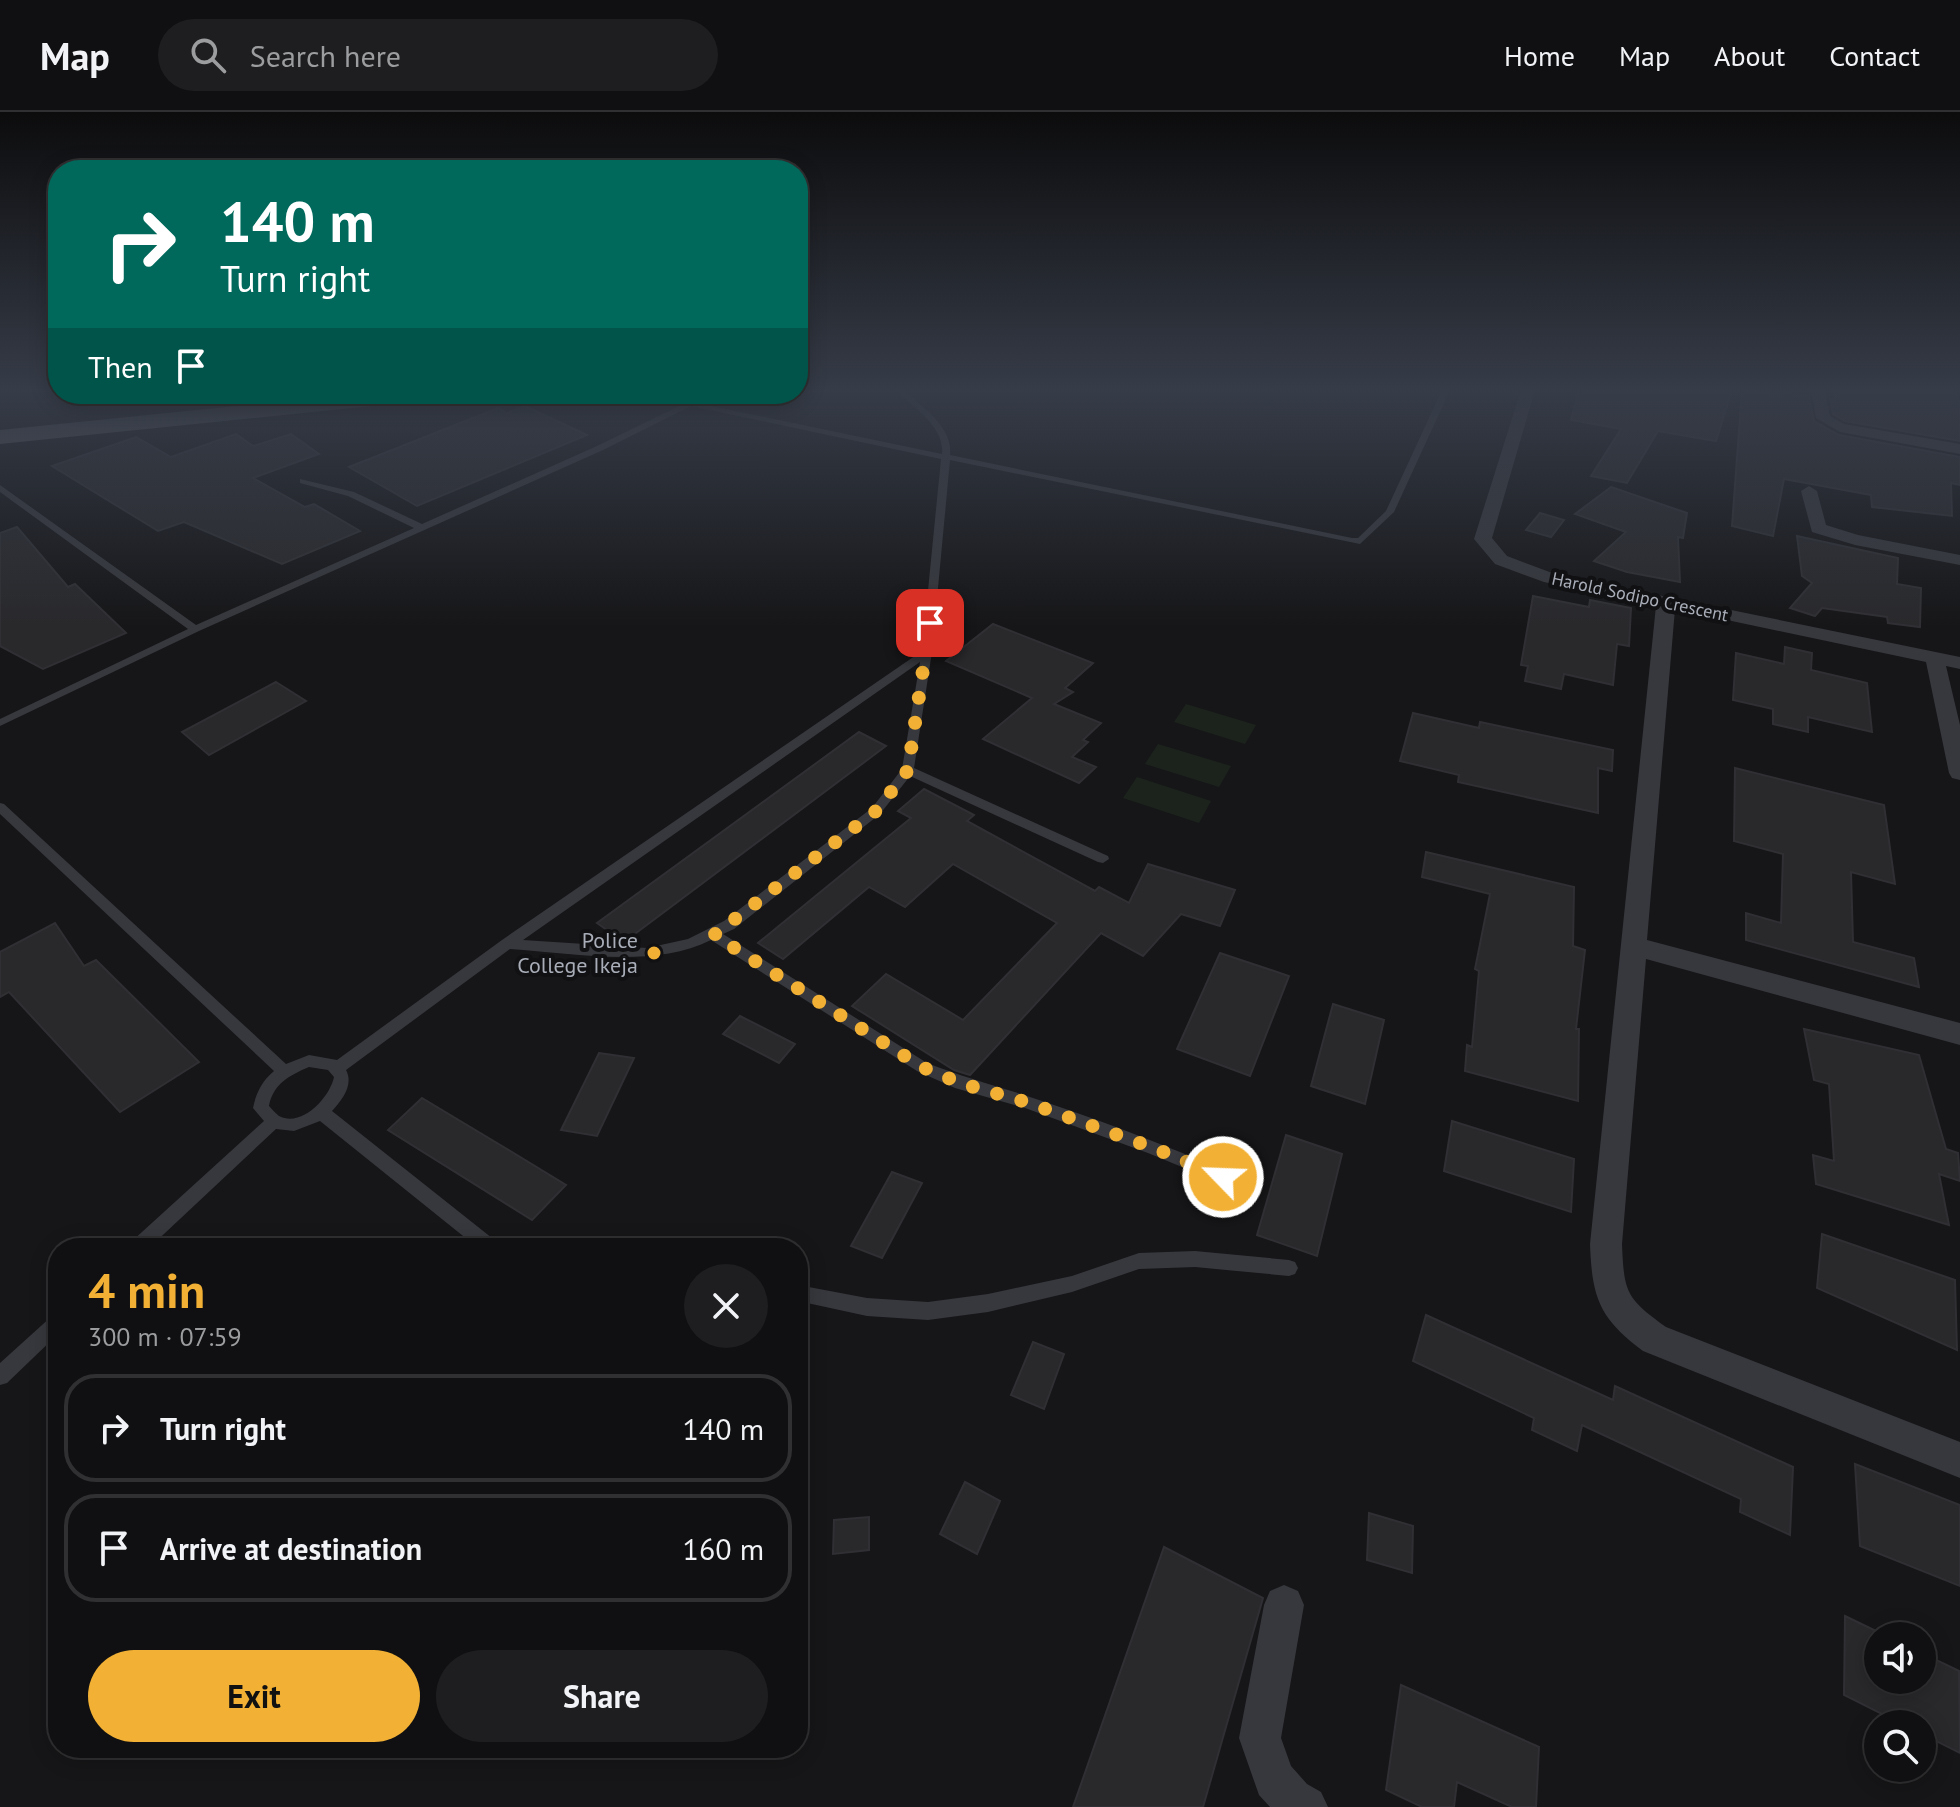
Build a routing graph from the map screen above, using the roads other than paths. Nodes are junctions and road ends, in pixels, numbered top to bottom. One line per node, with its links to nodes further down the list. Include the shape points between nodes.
1 (549, 469): 9 (lane)
2 (945, 469): 13 (lane)
3 (1010, 469): 4 (lane, via 1360,541 1390,512)
4 (1410, 469)
5 (1504, 469): 11 (street, Harold Sodipo Crescent, via 1483,539 1501,560 1550,578)
6 (303, 481): 9 (lane, via 351,494)
7 (0, 488): 12 (lane)
8 (1809, 491): 10 (street, via 1818,528)
9 (422, 528): 12 (lane)
10 (1960, 562)
11 (1666, 602): 14 (street, Harold Sodipo Crescent); 23 (street)
12 (195, 629): 16 (lane)
13 (927, 652): 17 (lane); 22 (lane)
14 (1935, 659): 15 (street, Harold Sodipo Crescent); 18 (street)
15 (1960, 663)
16 (0, 723)
17 (908, 770): 20 (lane); 21 (lane, via 876,811)
18 (1960, 773)
19 (0, 807): 26 (lane)
20 (1103, 859)
21 (714, 935): 22 (lane, via 647,953); 29 (lane, via 922,1067)
22 (507, 944): 25 (lane)
23 (1633, 946): 24 (street); 36 (street, via 1606,1244 1607,1292 1628,1320 1655,1339)
24 (1960, 1034)
25 (338, 1068): 26 (lane, via 309,1061); 27 (lane, via 339,1094)
26 (284, 1071): 28 (lane, via 262,1099 261,1108)
27 (321, 1112): 28 (lane, via 296,1123); 31 (lane)
28 (273, 1122): 30 (lane)
29 (1223, 1177)
30 (148, 1238)
31 (478, 1238)
32 (1289, 1268): 33 (lane, via 1195,1259 1139,1261 1058,1287 928,1311 867,1307)
33 (808, 1295)
34 (48, 1331): 35 (lane)
35 (0, 1376)
36 (1960, 1460)
37 (1284, 1605): 38 (street, via 1260,1738 1274,1780)
38 (1306, 1807)

